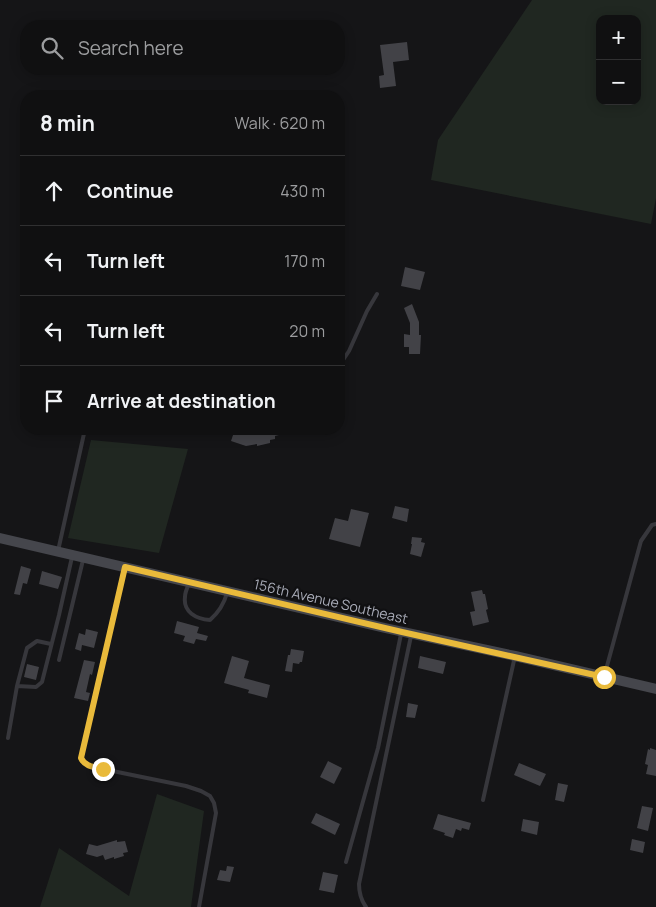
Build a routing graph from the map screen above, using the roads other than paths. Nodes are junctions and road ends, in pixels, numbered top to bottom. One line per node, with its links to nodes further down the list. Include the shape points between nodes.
1 (376, 294): 2 (lane)
2 (345, 357)
3 (84, 435): 6 (lane)
4 (656, 524): 16 (lane, via 641,541)
5 (0, 538): 6 (street, 156th Avenue Southeast)
6 (58, 551): 7 (street, 156th Avenue Southeast)
7 (72, 555): 8 (street, 156th Avenue Southeast); 13 (lane)
8 (84, 557): 9 (street, 156th Avenue Southeast); 15 (lane)
9 (125, 567): 10 (street, 156th Avenue Southeast); 22 (lane, via 81,758 93,767 186,786 210,796 216,813)
10 (189, 582): 11 (street, 156th Avenue Southeast); 11 (lane, via 185,604 188,611 203,620 214,616)
11 (227, 591): 12 (street, 156th Avenue Southeast)
12 (407, 633): 14 (street, 156th Avenue Southeast); 21 (lane); 23 (lane, via 359,884 361,900)
13 (51, 644): 17 (lane, via 37,641 27,648); 17 (lane, via 42,682 36,687)
14 (515, 656): 16 (street, 156th Avenue Southeast); 20 (lane)
15 (59, 660)
16 (604, 677): 18 (street, 156th Avenue Southeast)
17 (17, 686): 19 (lane)
18 (656, 689)
19 (8, 738)
20 (483, 800)
21 (346, 862)
22 (199, 907)
23 (366, 907)

